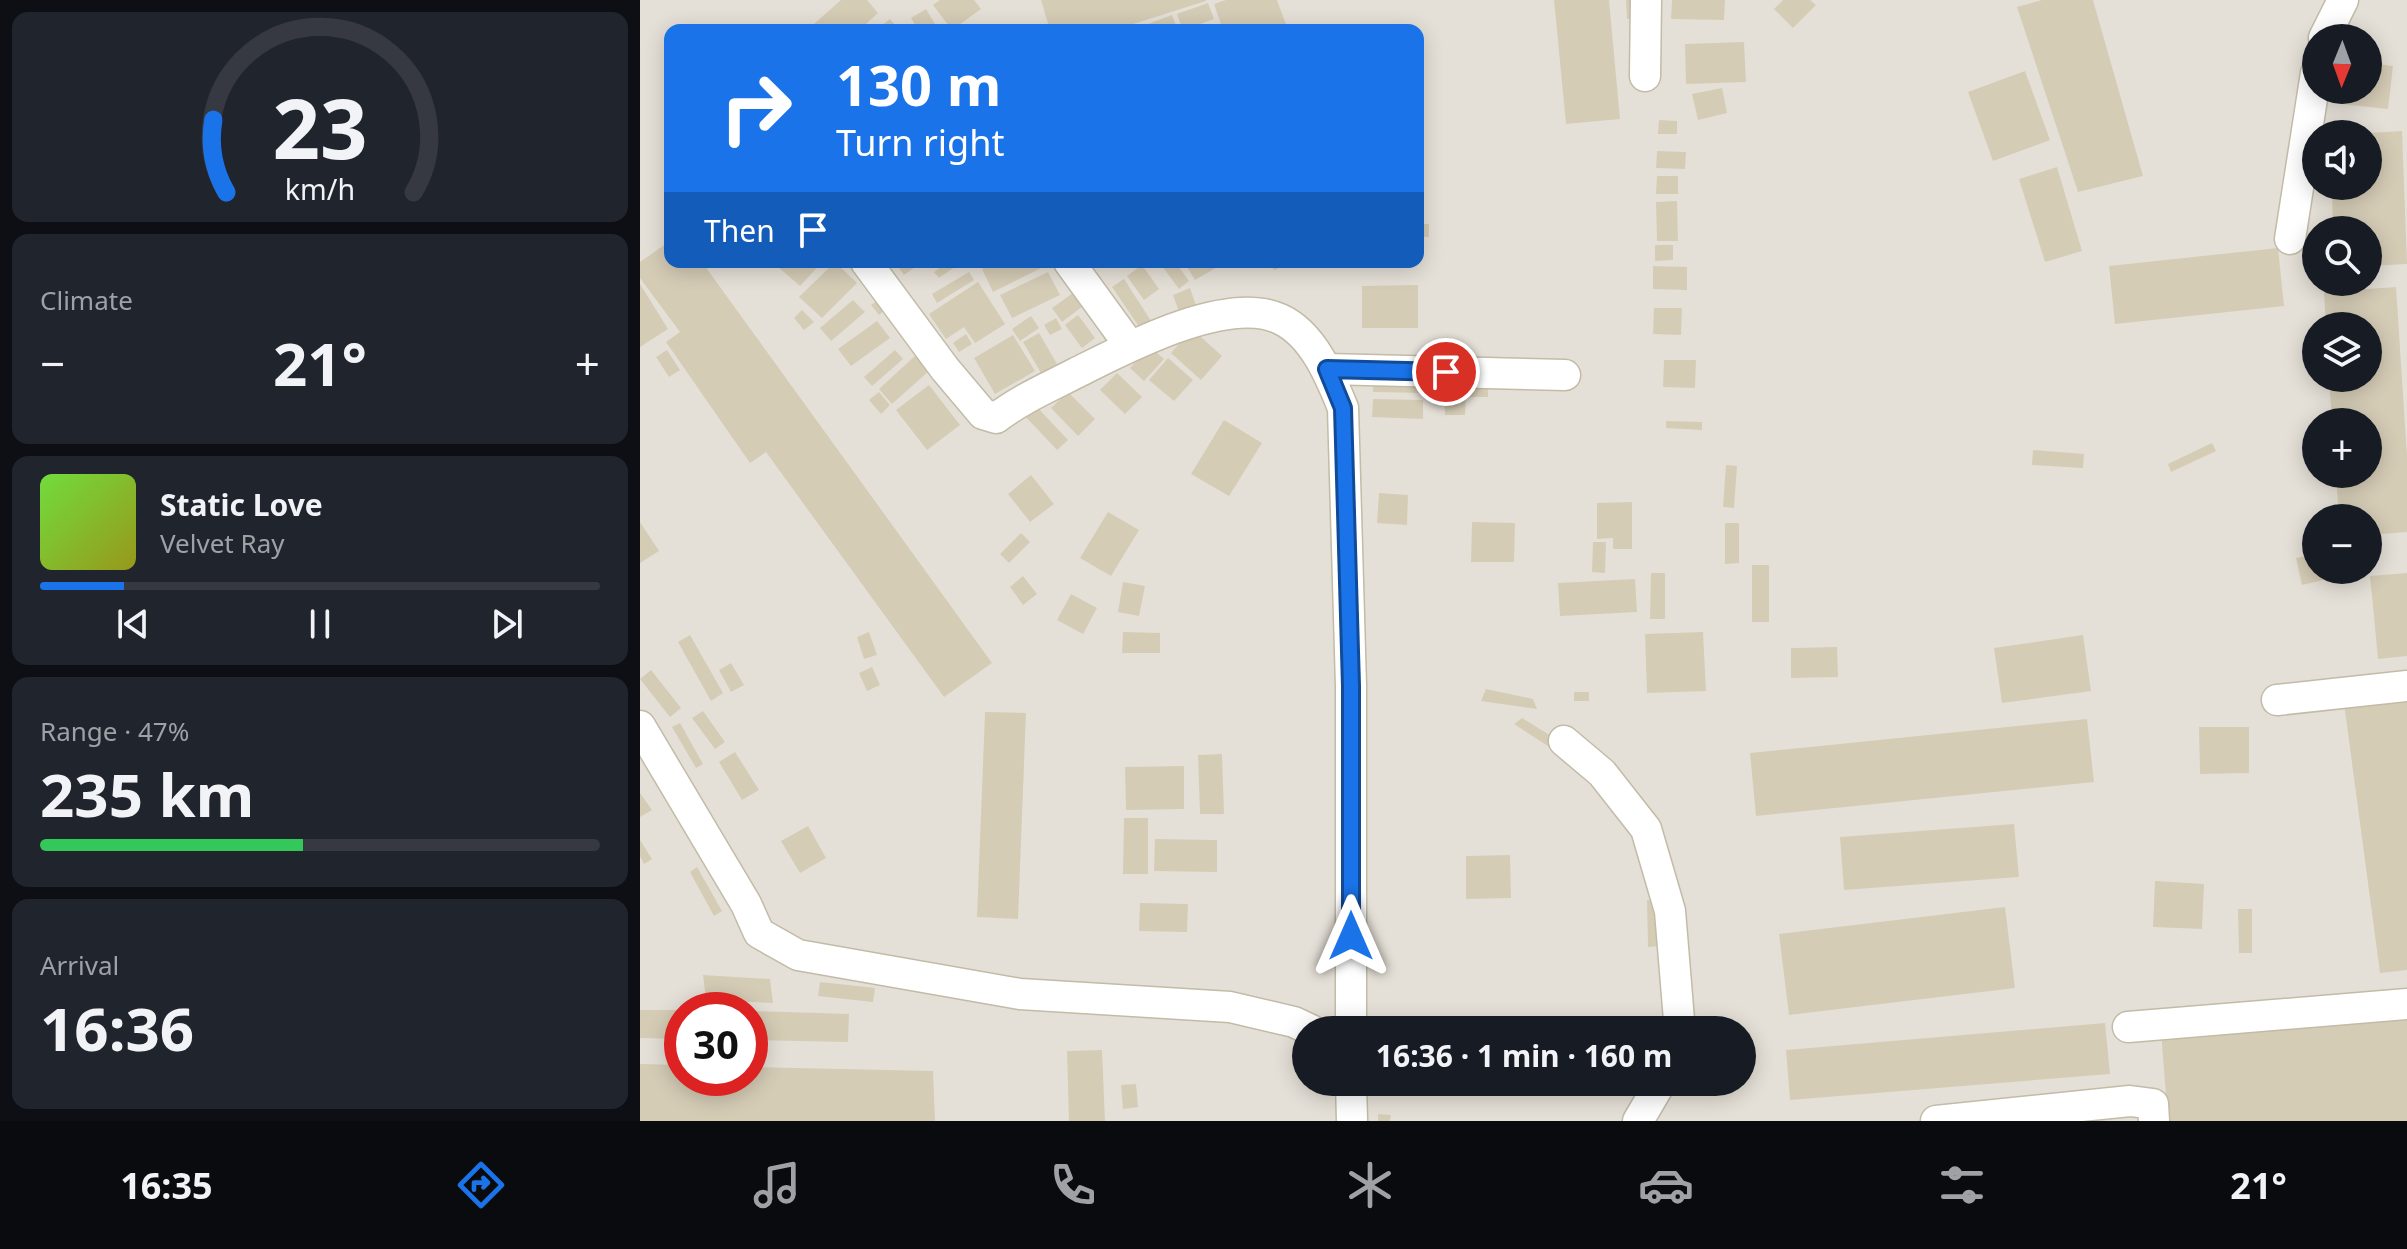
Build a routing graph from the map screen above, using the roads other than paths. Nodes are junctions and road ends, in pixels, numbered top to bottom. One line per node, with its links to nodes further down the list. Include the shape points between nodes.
1 (1646, 0): 4 (street)
2 (2343, 0): 3 (street)
3 (2331, 24)
4 (1645, 76)
5 (2311, 104): 6 (street)
6 (2290, 239)
7 (870, 268): 9 (street, via 945,369 983,414 996,418)
8 (1073, 268): 9 (street)
9 (1130, 346): 10 (street, via 1211,317 1265,314 1283,320 1305,339)
10 (1327, 369): 11 (street); 17 (street, via 1343,408 1351,686)
11 (1565, 375)
12 (2407, 686): 13 (street)
13 (2277, 700)
14 (640, 726): 19 (street, via 759,933 798,955 1020,994 1230,1007)
15 (1564, 741): 18 (street, via 1602,773 1646,829 1670,911)
16 (2407, 1004): 20 (street)
17 (1351, 1016)
18 (1678, 1016)
19 (1292, 1022)
20 (2128, 1027)
21 (1351, 1096): 23 (street)
22 (1653, 1096): 24 (street)
23 (1352, 1121)
24 (1638, 1121)
25 (1936, 1121): 26 (street, via 2130,1101 2153,1104)
26 (2154, 1121)

